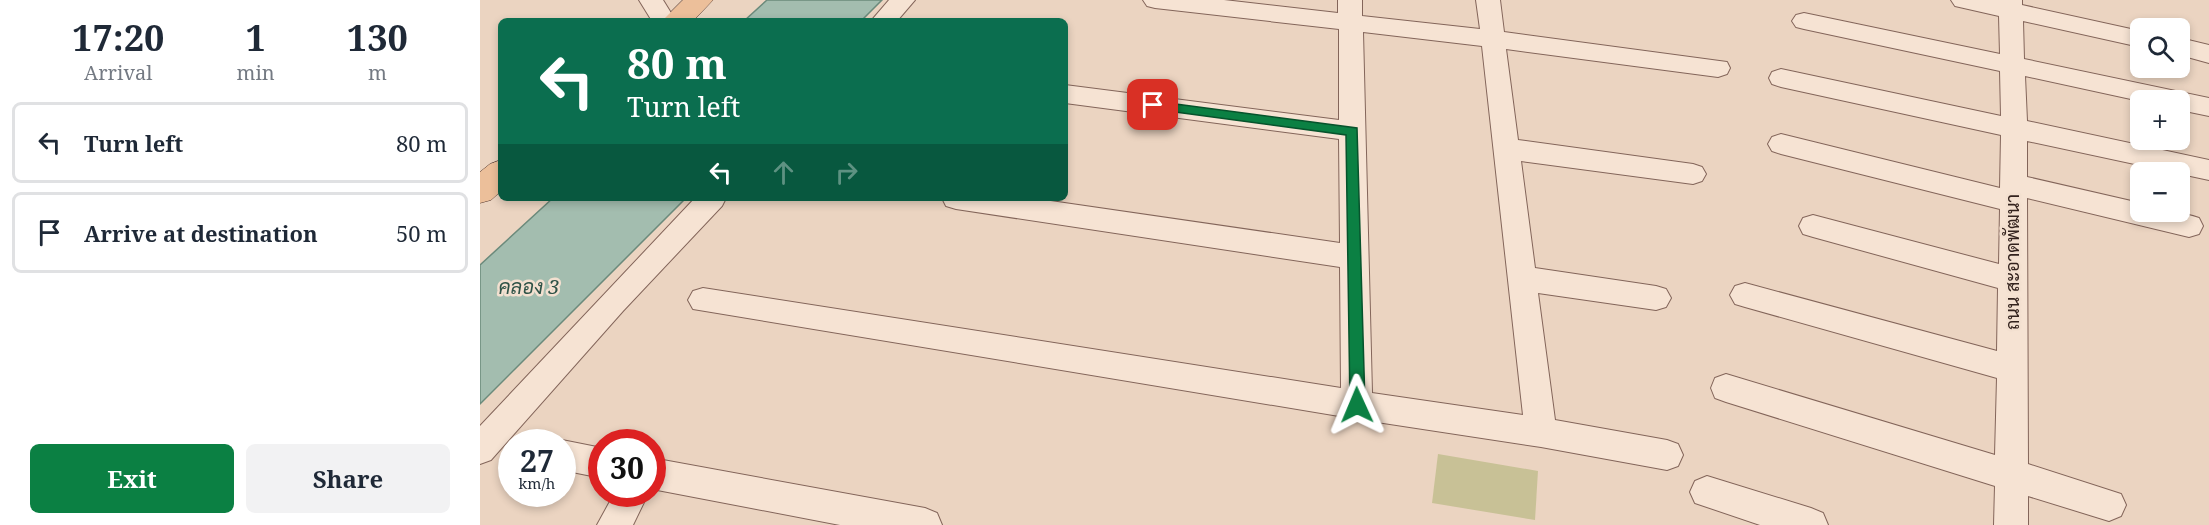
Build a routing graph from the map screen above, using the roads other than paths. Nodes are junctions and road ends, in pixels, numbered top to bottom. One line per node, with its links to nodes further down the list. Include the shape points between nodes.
1 (651, 0): 9 (street)
2 (700, 0): 10 (main road)
3 (903, 0): 11 (street)
4 (1155, 0): 8 (street)
5 (1488, 0): 14 (street)
6 (1963, 0): 7 (street)
7 (2010, 5): 13 (street); 17 (street, ถนน สะอาดพัฒนา)
8 (1350, 11): 14 (street); 25 (street)
9 (662, 18)
10 (679, 18)
11 (886, 18)
12 (1804, 21): 17 (street)
13 (2130, 36)
14 (1493, 39): 18 (street); 27 (street)
15 (2190, 49): 16 (street)
16 (2209, 54)
17 (2013, 66): 20 (street); 24 (street, ถนน สะอาดพัฒนา)
18 (1718, 68)
19 (1781, 78): 24 (street)
20 (2130, 91)
21 (1068, 93): 25 (street)
22 (2190, 103): 23 (street)
23 (2209, 107)
24 (2014, 128): 28 (street); 32 (street, ถนน สะอาดพัฒนา)
25 (1352, 131): 37 (street)
26 (1781, 144): 32 (street)
27 (1507, 149): 29 (street); 38 (street)
28 (2209, 170)
29 (1693, 174)
30 (498, 175): 31 (main road)
31 (480, 190)
32 (2013, 193): 36 (street); 39 (street, ถนน สะอาดพัฒนา)
33 (709, 201): 47 (street, via 613,302)
34 (976, 201): 37 (street)
35 (1813, 226): 39 (street)
36 (2189, 226)
37 (1355, 257): 45 (street)
38 (1522, 278): 41 (street); 46 (street)
39 (2012, 280): 43 (street, ถนน สะอาดพัฒนา)
40 (1745, 295): 43 (street)
41 (1656, 298)
42 (703, 300): 45 (street)
43 (2014, 369): 50 (street, ถนน สะอาดพัฒนา)
44 (1726, 388): 50 (street)
45 (1357, 405): 46 (street)
46 (1541, 432): 48 (street)
47 (490, 442)
48 (1667, 455)
49 (666, 476): 55 (street)
50 (2011, 477): 52 (street); 57 (street, ถนน สะอาดพัฒนา)
51 (1707, 492): 56 (street)
52 (2109, 505)
53 (624, 507): 54 (street)
54 (614, 525)
55 (925, 525)
56 (1811, 525)
57 (2011, 525)

